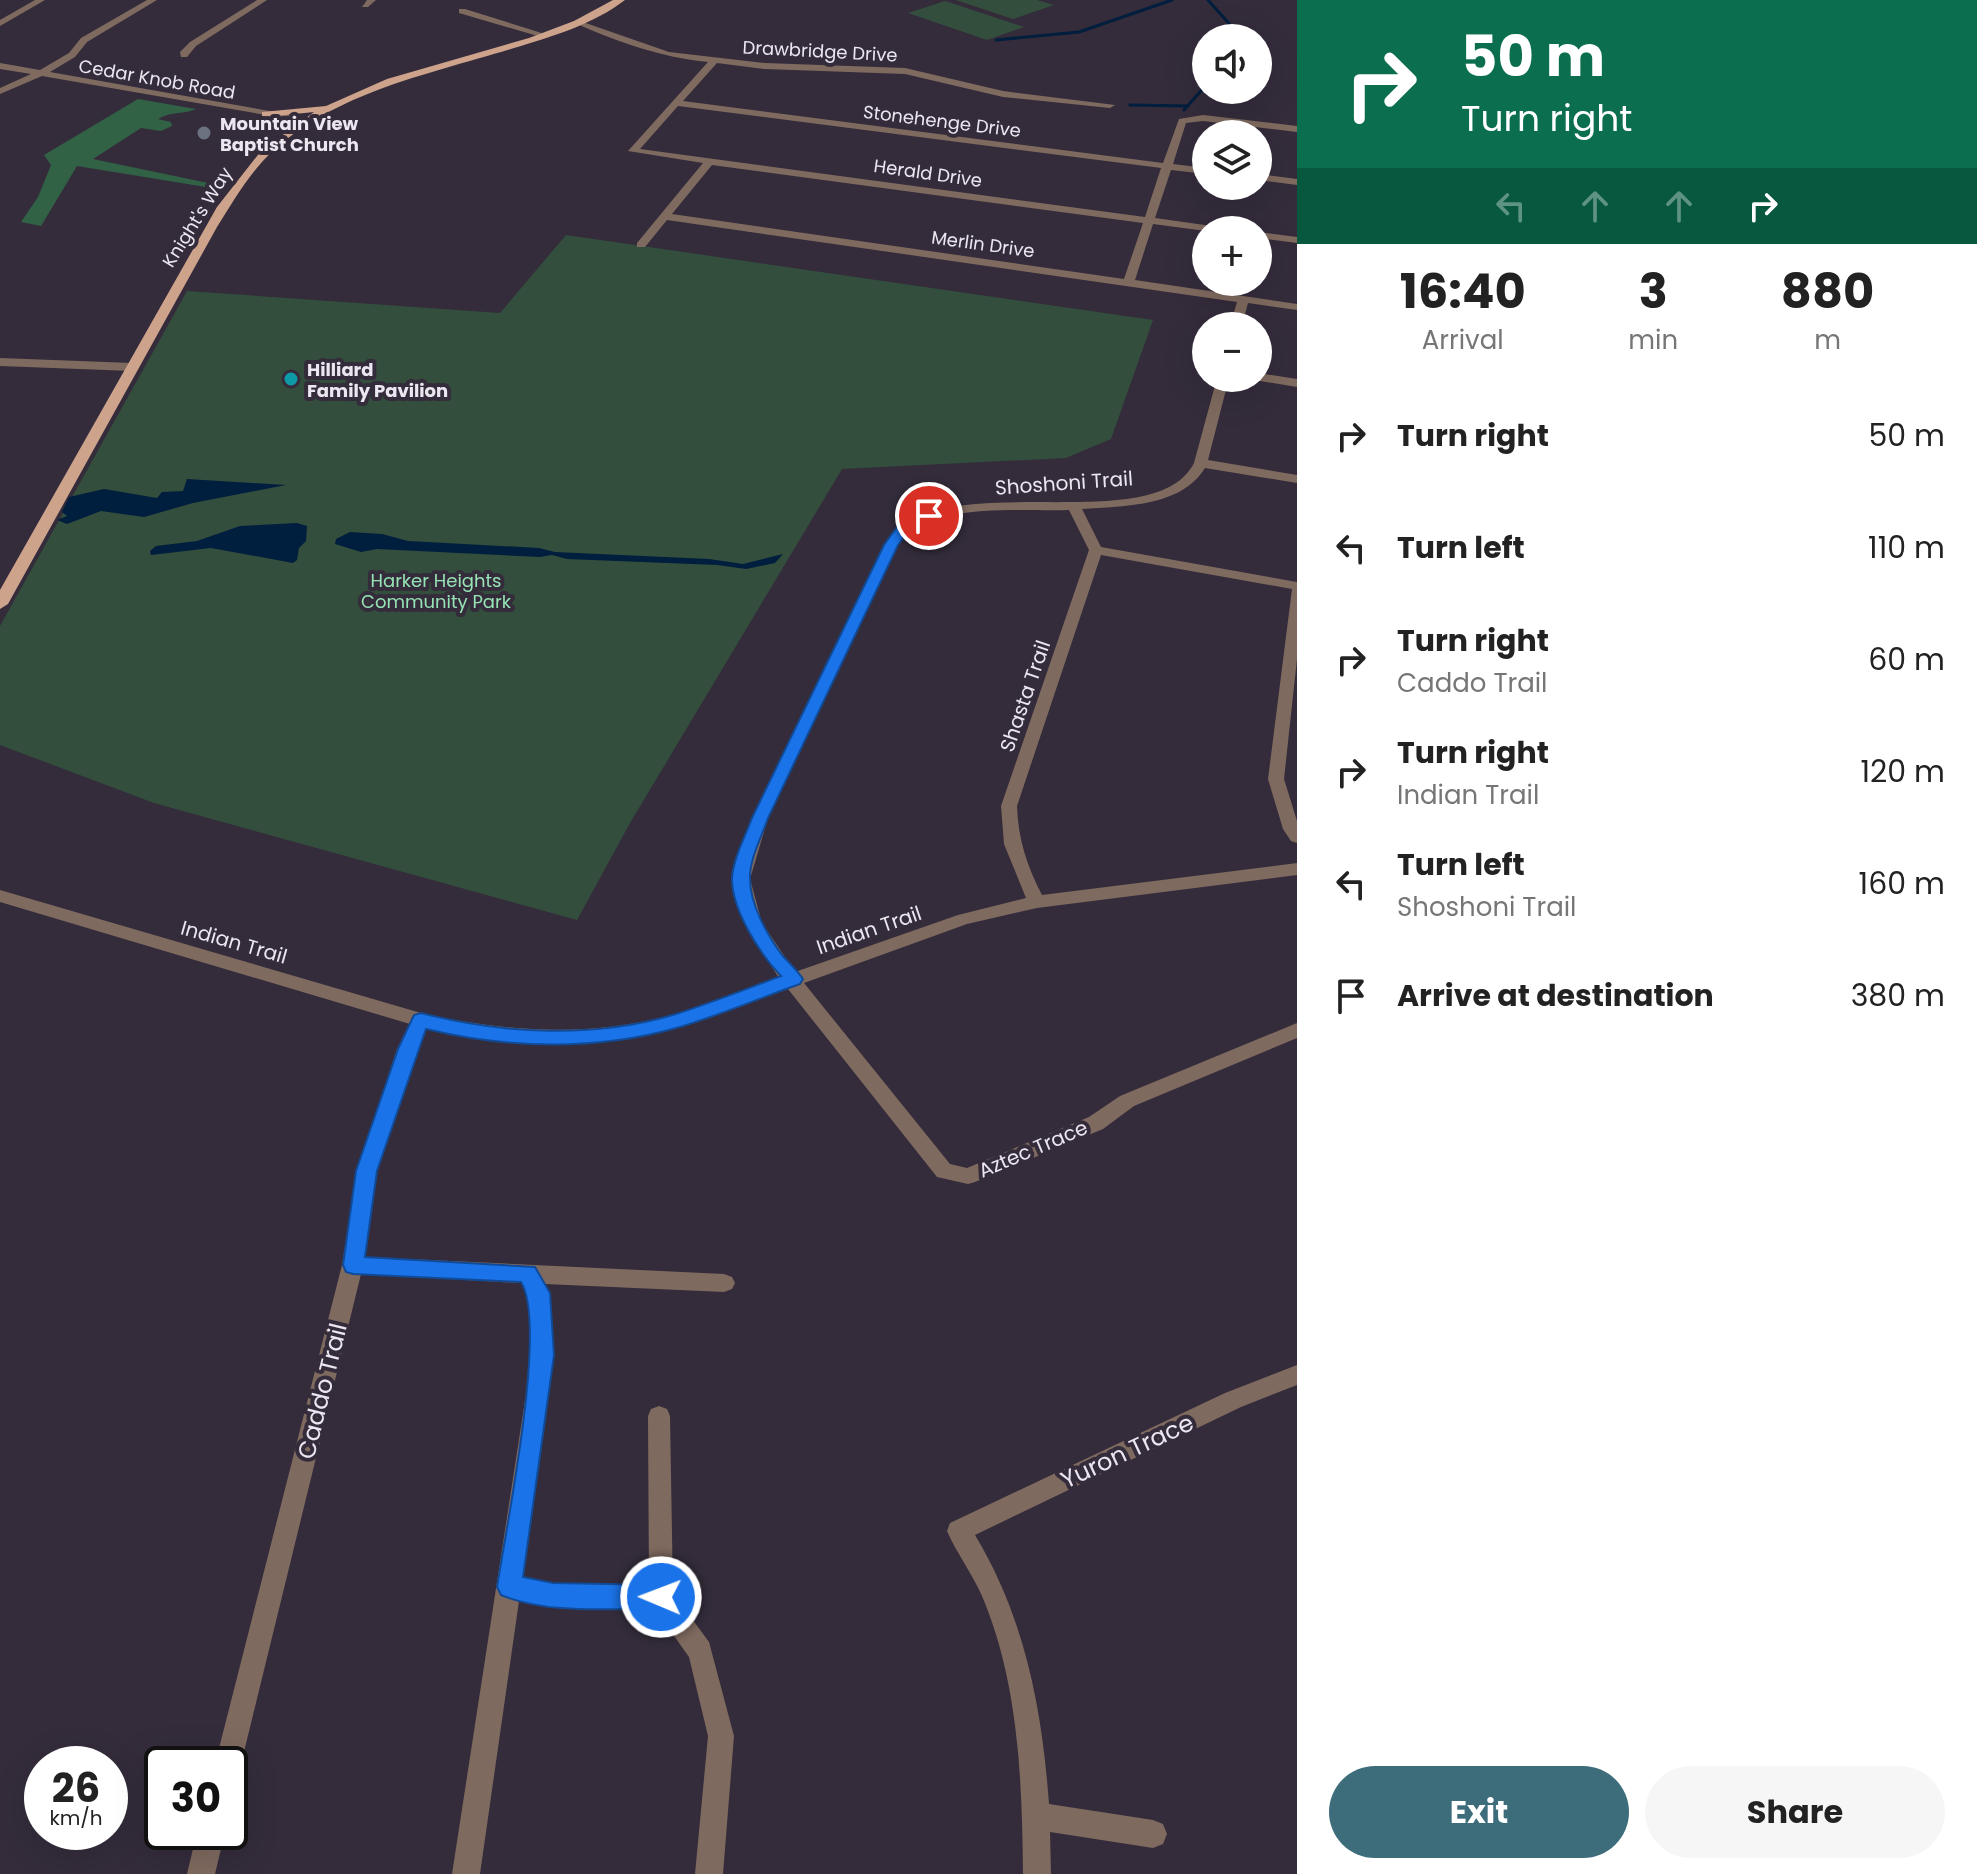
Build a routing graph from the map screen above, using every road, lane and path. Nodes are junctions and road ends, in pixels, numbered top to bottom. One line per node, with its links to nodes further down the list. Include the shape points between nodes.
1 (41, 0): 7 (street)
2 (153, 0): 12 (street)
3 (263, 0): 9 (street)
4 (620, 0): 6 (main road, Knight's Way)
5 (462, 11): 8 (street)
6 (580, 22): 8 (main road, Knight's Way); 10 (street, Drawbridge Drive, via 652,51)
7 (0, 23)
8 (544, 35): 15 (main road, Knight's Way)
9 (184, 55)
10 (715, 60): 14 (street); 16 (street, Drawbridge Drive, via 905,71 1003,94)
11 (0, 66): 12 (street, Cedar Knob Road)
12 (38, 74): 13 (street); 17 (street, Cedar Knob Road)
13 (0, 91)
14 (675, 103): 21 (street, Herald Drive, via 633,151); 22 (street, Stonehenge Drive)
15 (337, 104): 17 (main road); 18 (main road, Knight's Way)
16 (1110, 105)
17 (268, 114): 18 (street, Cedar Knob Road); 20 (main road, via 284,126)
18 (309, 121): 20 (main road, Knight's Way)
19 (1297, 129): 22 (street, via 1182,121)
20 (276, 143): 37 (main road, Knight's Way, via 229,198)
21 (709, 162): 26 (street); 27 (street, Herald Drive)
22 (1168, 166): 23 (street, Stonehenge Drive); 27 (street)
23 (1192, 169)
24 (1272, 179): 25 (street)
25 (1297, 182)
26 (664, 216): 31 (street); 32 (street, Merlin Drive)
27 (1149, 221): 28 (street, Herald Drive); 32 (street)
28 (1192, 227)
29 (1272, 237): 30 (street)
30 (1297, 240)
31 (641, 245)
32 (1128, 283): 33 (street, Merlin Drive)
33 (1243, 299): 34 (street, Merlin Drive); 35 (street)
34 (1297, 307)
35 (1240, 312)
36 (0, 362): 37 (street)
37 (132, 367): 46 (main road, Knight's Way)
38 (1272, 379): 39 (street)
39 (1297, 383)
40 (1219, 392): 41 (street)
41 (1201, 463): 42 (street); 43 (street, Shoshoni Trail, via 1188,482 1165,494)
42 (1297, 479)
43 (1073, 504): 44 (street); 51 (street, Shoshoni Trail, via 950,511 902,530 891,545 746,856 741,879 749,913 775,959)
44 (1096, 550): 45 (street); 50 (street, Shasta Trail, via 1009,806 1012,850)
45 (1297, 589): 47 (street, via 1276,779)
46 (0, 604)
47 (1297, 837)
48 (1297, 869): 50 (street, Indian Trail)
49 (0, 896): 52 (street, Indian Trail)
50 (1037, 902): 51 (street, Indian Trail, via 964,919)
51 (794, 979): 52 (street, Indian Trail, via 677,1021 586,1037 510,1037); 53 (street, Aztec Trace, via 944,1171 968,1176 1096,1123 1127,1101)
52 (421, 1020): 54 (street, Caddo Trail, via 367,1171)
53 (1297, 1030)
54 (353, 1265): 55 (street); 61 (street, Caddo Trail)
55 (527, 1274): 56 (street); 59 (street, via 539,1293 543,1355)
56 (724, 1283)
57 (1297, 1375): 62 (street, Yuron Trace, via 1233,1400 959,1531 1010,1637 1030,1731)
58 (659, 1416): 60 (street)
59 (509, 1587): 60 (street, via 553,1595); 66 (street)
60 (661, 1597): 67 (street, via 700,1651 721,1736)
61 (233, 1746)
62 (1037, 1816): 63 (street); 68 (street)
63 (1153, 1834)
64 (207, 1850): 65 (street)
65 (201, 1874)
66 (466, 1874)
67 (709, 1874)
68 (1037, 1874)

